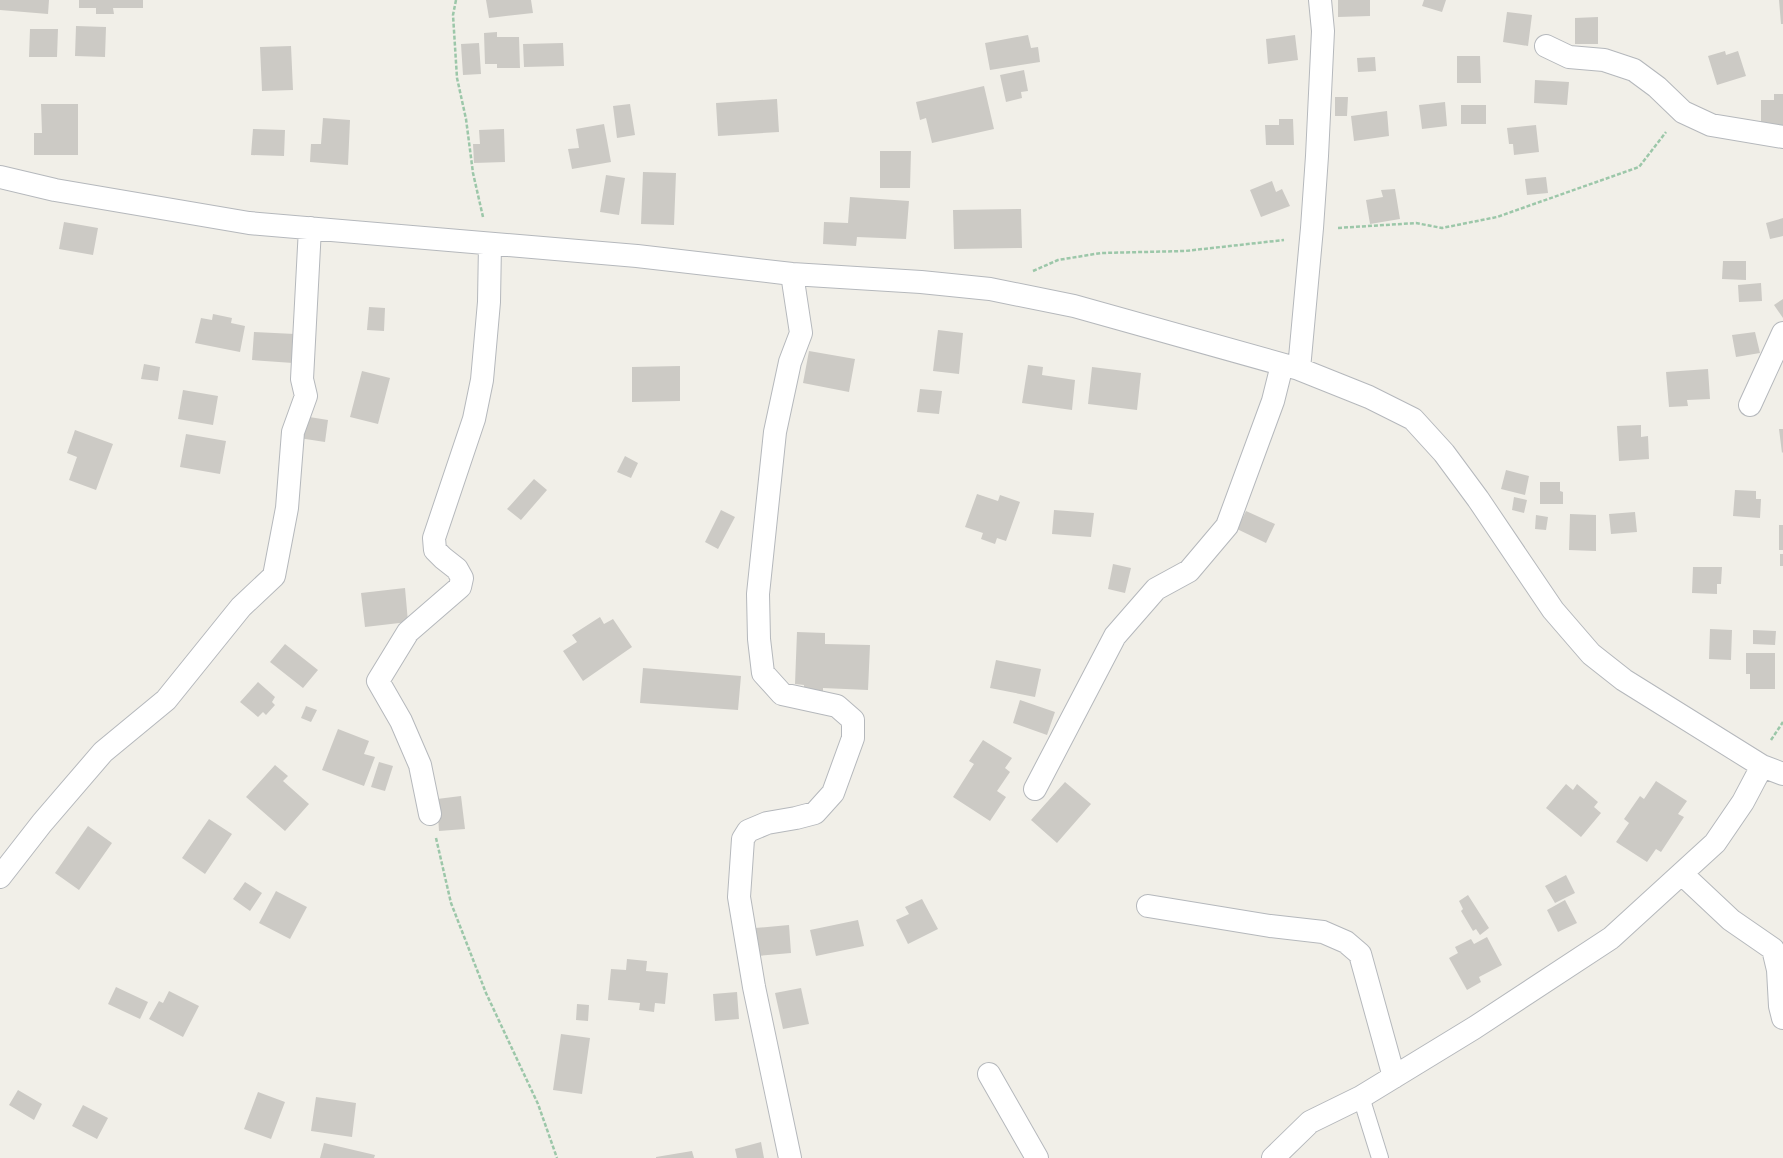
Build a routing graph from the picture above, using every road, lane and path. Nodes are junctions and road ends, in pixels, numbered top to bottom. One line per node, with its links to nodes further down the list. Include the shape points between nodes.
1 (456, 0): 9 (path, via 453,15 457,78 466,119 473,173)
2 (1320, 0): 8 (street, via 1323,31)
3 (1546, 46): 4 (street, via 1569,58 1604,60 1634,70 1657,87)
4 (1683, 112): 5 (street, via 1711,125); 8 (path, via 1639,167 1497,217 1442,228 1416,223)
5 (1783, 137)
6 (0, 177): 7 (street, via 55,190 241,221)
7 (310, 228): 9 (street); 20 (street, via 302,379 306,396 293,432 287,508 274,576 241,607 166,700 103,752)
8 (1312, 228): 10 (path, via 1290,239 1245,245 1184,251 1101,253 1058,260); 13 (street)
9 (490, 244): 11 (street, via 637,256); 18 (street, via 489,302 482,380 474,419 434,538 435,550 457,569 462,578 460,587 408,632 378,681 401,721 420,765)
10 (1030, 272)
11 (792, 274): 13 (street, via 990,289 1074,306); 27 (street, via 801,334 790,362 774,440 758,594 763,673 782,694 837,706 853,720 853,738 833,793 815,813 767,823 748,831 743,840 739,897 754,987)
12 (1783, 334): 14 (street)
13 (1290, 367): 15 (street, via 1369,397 1413,419 1444,452 1553,610 1591,654 1624,680); 17 (street, via 1273,401 1227,526 1189,571 1156,589 1115,636)
14 (1750, 406)
15 (1762, 766): 16 (street); 19 (street, via 1743,802 1715,843)
16 (1783, 774)
17 (1035, 789)
18 (430, 814): 26 (path, via 451,903 486,993 538,1104)
19 (1682, 874): 22 (street, via 1732,920 1773,949); 24 (street, via 1611,938)
20 (0, 877)
21 (1148, 906): 24 (street, via 1323,932 1346,942 1360,954)
22 (1783, 1018)
23 (989, 1074): 28 (street)
24 (1394, 1077): 25 (street)
25 (1361, 1097): 29 (street, via 1310,1122); 30 (lane)
26 (557, 1158)
27 (790, 1158)
28 (1037, 1158)
29 (1273, 1158)
30 (1380, 1158)

